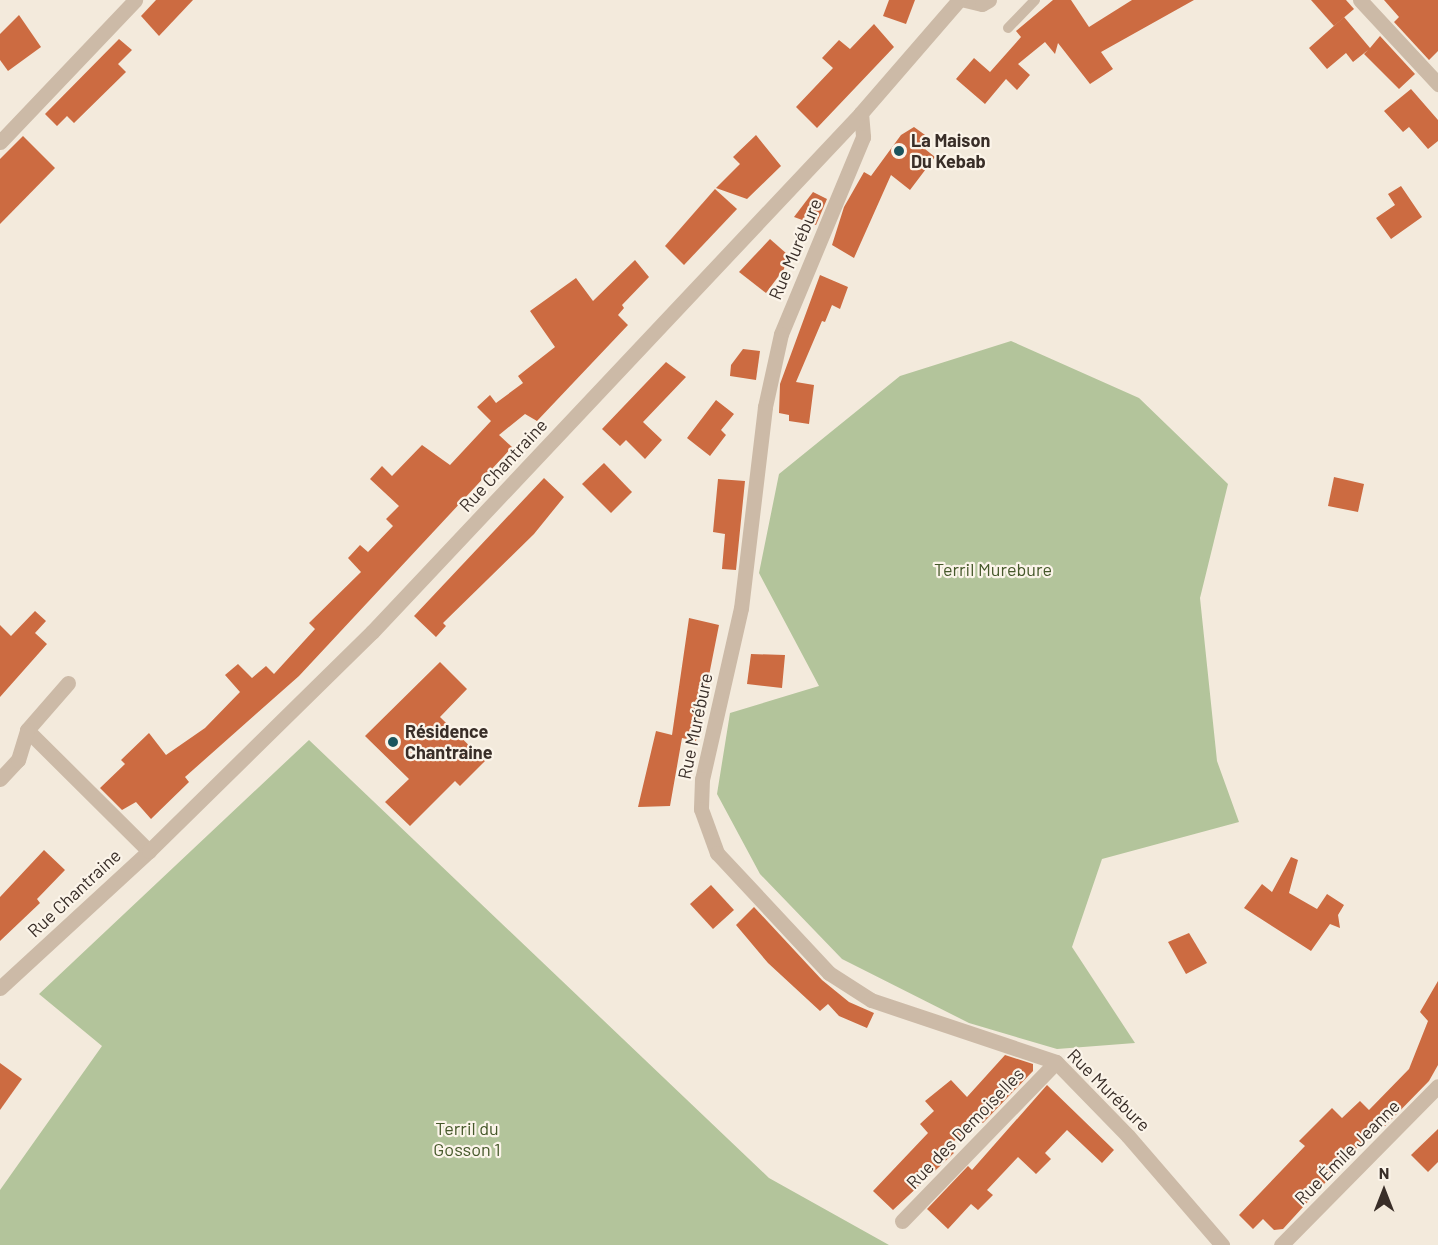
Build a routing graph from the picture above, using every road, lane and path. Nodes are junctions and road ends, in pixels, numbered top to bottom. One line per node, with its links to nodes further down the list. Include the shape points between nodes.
1 (135, 0): 10 (street)
2 (959, 0): 9 (street, Rue Chantraine)
3 (965, 0): 4 (street, via 982,4)
4 (989, 0)
5 (1035, 0): 7 (lane)
6 (1360, 0): 8 (street)
7 (1008, 28)
8 (1438, 84)
9 (861, 113): 14 (street, Rue Chantraine, via 372,632); 16 (street, Rue Murébure, via 863,137 780,334 765,407 741,608 702,778 701,809 717,853 829,973 871,1000)
10 (0, 142)
11 (68, 683): 12 (street)
12 (27, 730): 13 (street, via 18,760); 14 (street, Rue Chantraine)
13 (0, 779)
14 (149, 851): 15 (street, Rue Chantraine)
15 (0, 988)
16 (1056, 1062): 18 (street, Rue des Demoiselles); 19 (street, Rue Murébure, via 1128,1136)
17 (1438, 1086): 20 (street, Rue Émile Jeanne)
18 (902, 1221)
19 (1222, 1245)
20 (1281, 1245)

